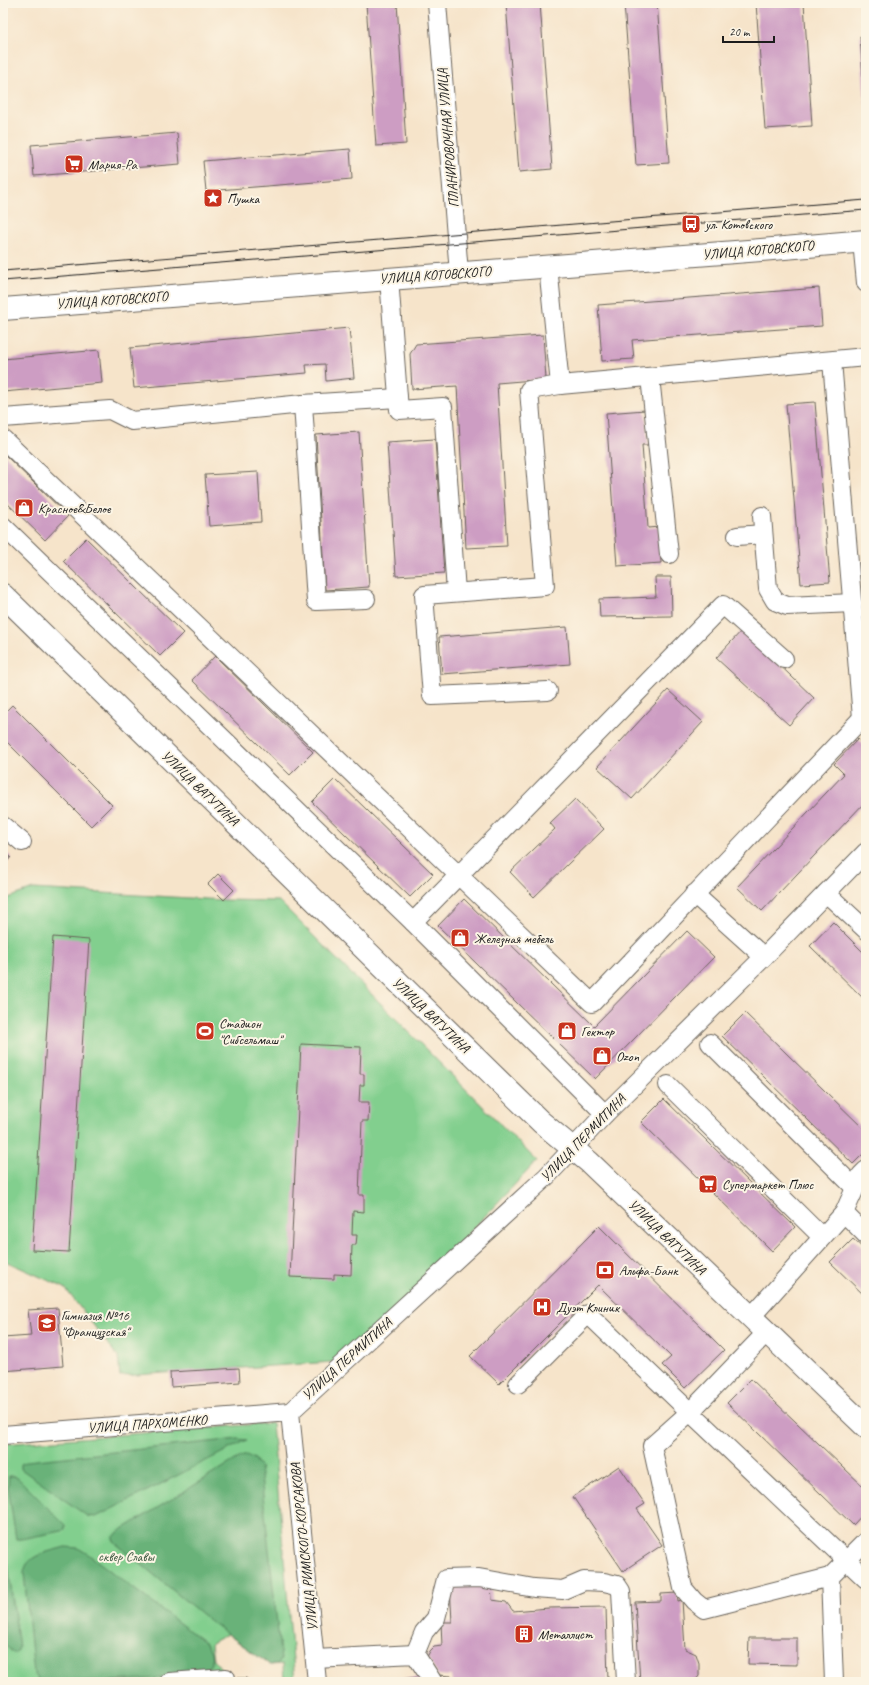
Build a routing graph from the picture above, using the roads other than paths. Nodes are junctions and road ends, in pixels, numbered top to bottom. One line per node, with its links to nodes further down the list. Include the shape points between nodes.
1 (437, 3): 4 (street, ПЛАНИРОВОЧНАЯ УЛИЦА)
2 (864, 241): 3 (main road, УЛИЦА КОТОВСКОГО); 6 (street)
3 (548, 266): 4 (main road, УЛИЦА КОТОВСКОГО); 11 (street)
4 (459, 273): 5 (main road, УЛИЦА КОТОВСКОГО)
5 (389, 278): 7 (main road, УЛИЦА КОТОВСКОГО); 12 (street)
6 (866, 283)
7 (3, 308)
8 (866, 357): 9 (street)
9 (832, 361): 10 (street); 24 (street)
10 (650, 377): 11 (street); 20 (street)
11 (560, 385): 21 (street, via 529,390 545,586)
12 (398, 398): 13 (street); 21 (street, via 399,410 443,407)
13 (303, 404): 14 (street, via 132,421 110,410); 23 (street, via 316,601)
14 (3, 418)
15 (3, 439): 31 (street)
16 (762, 516): 18 (street)
17 (3, 526): 34 (street)
18 (763, 534): 19 (street); 24 (street, via 768,589 775,601 787,606)
19 (737, 536)
20 (669, 554)
21 (456, 592): 26 (street, via 424,595 432,696)
22 (3, 595): 40 (main road, УЛИЦА ВАТУТИНА, via 535,1116)
23 (366, 599)
24 (853, 603): 27 (street)
25 (784, 659): 31 (street, via 723,604)
26 (548, 691)
27 (864, 710): 33 (street)
28 (3, 826): 29 (street)
29 (22, 842)
30 (866, 852): 32 (street, УЛИЦА ПЕРМИТИНА)
31 (459, 876): 33 (street, via 592,1003); 34 (street)
32 (826, 893): 35 (street); 36 (street, УЛИЦА ПЕРМИТИНА)
33 (694, 894): 36 (street)
34 (413, 922): 39 (street)
35 (866, 930)
36 (764, 957): 39 (street, УЛИЦА ПЕРМИТИНА)
37 (710, 1043): 42 (street)
38 (668, 1085): 45 (street)
39 (605, 1114): 40 (street, УЛИЦА ПЕРМИТИНА)
40 (573, 1149): 46 (main road, УЛИЦА ВАТУТИНА); 49 (street, УЛИЦА ПЕРМИТИНА, via 542,1181)
41 (866, 1170): 42 (street)
42 (855, 1188): 43 (street)
43 (844, 1213): 44 (street); 45 (street)
44 (864, 1228)
45 (822, 1237): 46 (street)
46 (751, 1317): 47 (main road, УЛИЦА ВАТУТИНА)
47 (767, 1332): 50 (street); 51 (main road, УЛИЦА ВАТУТИНА)
48 (518, 1384): 50 (street, via 588,1314)
49 (290, 1412): 52 (street, УЛИЦА ПАРХОМЕНКО); 58 (street, УЛИЦА РИМСКОГО-КОРСАКОВА)
50 (690, 1412): 54 (street); 55 (street, via 652,1446 683,1588 694,1601 704,1609)
51 (866, 1427)
52 (3, 1436)
53 (866, 1541): 54 (street)
54 (846, 1560): 55 (street); 56 (street)
55 (830, 1577): 64 (street)
56 (866, 1579)
57 (415, 1654): 58 (street); 62 (street); 63 (street, via 424,1632 436,1618 446,1579 479,1578 534,1588 563,1590 584,1581 604,1582 617,1586 621,1591)
58 (315, 1659): 61 (street, УЛИЦА РИМСКОГО-КОРСАКОВА)
59 (226, 1678): 60 (street)
60 (169, 1682)
61 (317, 1682)
62 (433, 1682)
63 (626, 1682)
64 (834, 1682)

